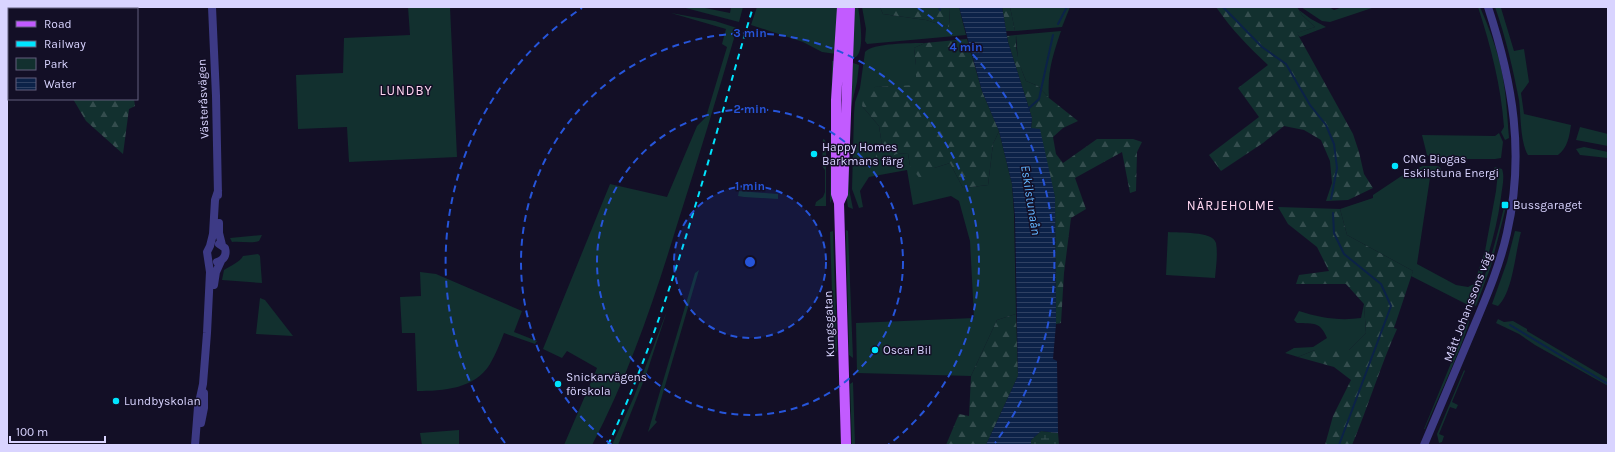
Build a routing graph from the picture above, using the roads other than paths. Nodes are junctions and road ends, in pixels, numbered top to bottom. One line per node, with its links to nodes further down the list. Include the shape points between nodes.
1 (212, 7): 5 (street, Västeråsvägen)
2 (842, 7): 6 (main road, Kungsgatan, via 836,100 836,194)
3 (850, 7): 6 (main road, Kungsgatan, via 843,194)
4 (1488, 7): 14 (street, Mått Johanssons väg, via 1505,64 1514,120 1515,164 1510,212 1502,253 1488,292)
5 (218, 191): 7 (street, Västeråsvägen, via 219,233); 8 (street, Västeråsvägen)
6 (839, 203): 13 (main road, Kungsgatan)
7 (222, 245): 8 (street, via 217,243); 10 (street, via 226,252)
8 (210, 246): 9 (street)
9 (208, 257): 10 (street, via 213,262); 11 (street, via 210,272)
10 (221, 261): 11 (street, via 216,272)
11 (207, 333): 12 (street)
12 (195, 445)
13 (846, 445)
14 (1424, 445)

